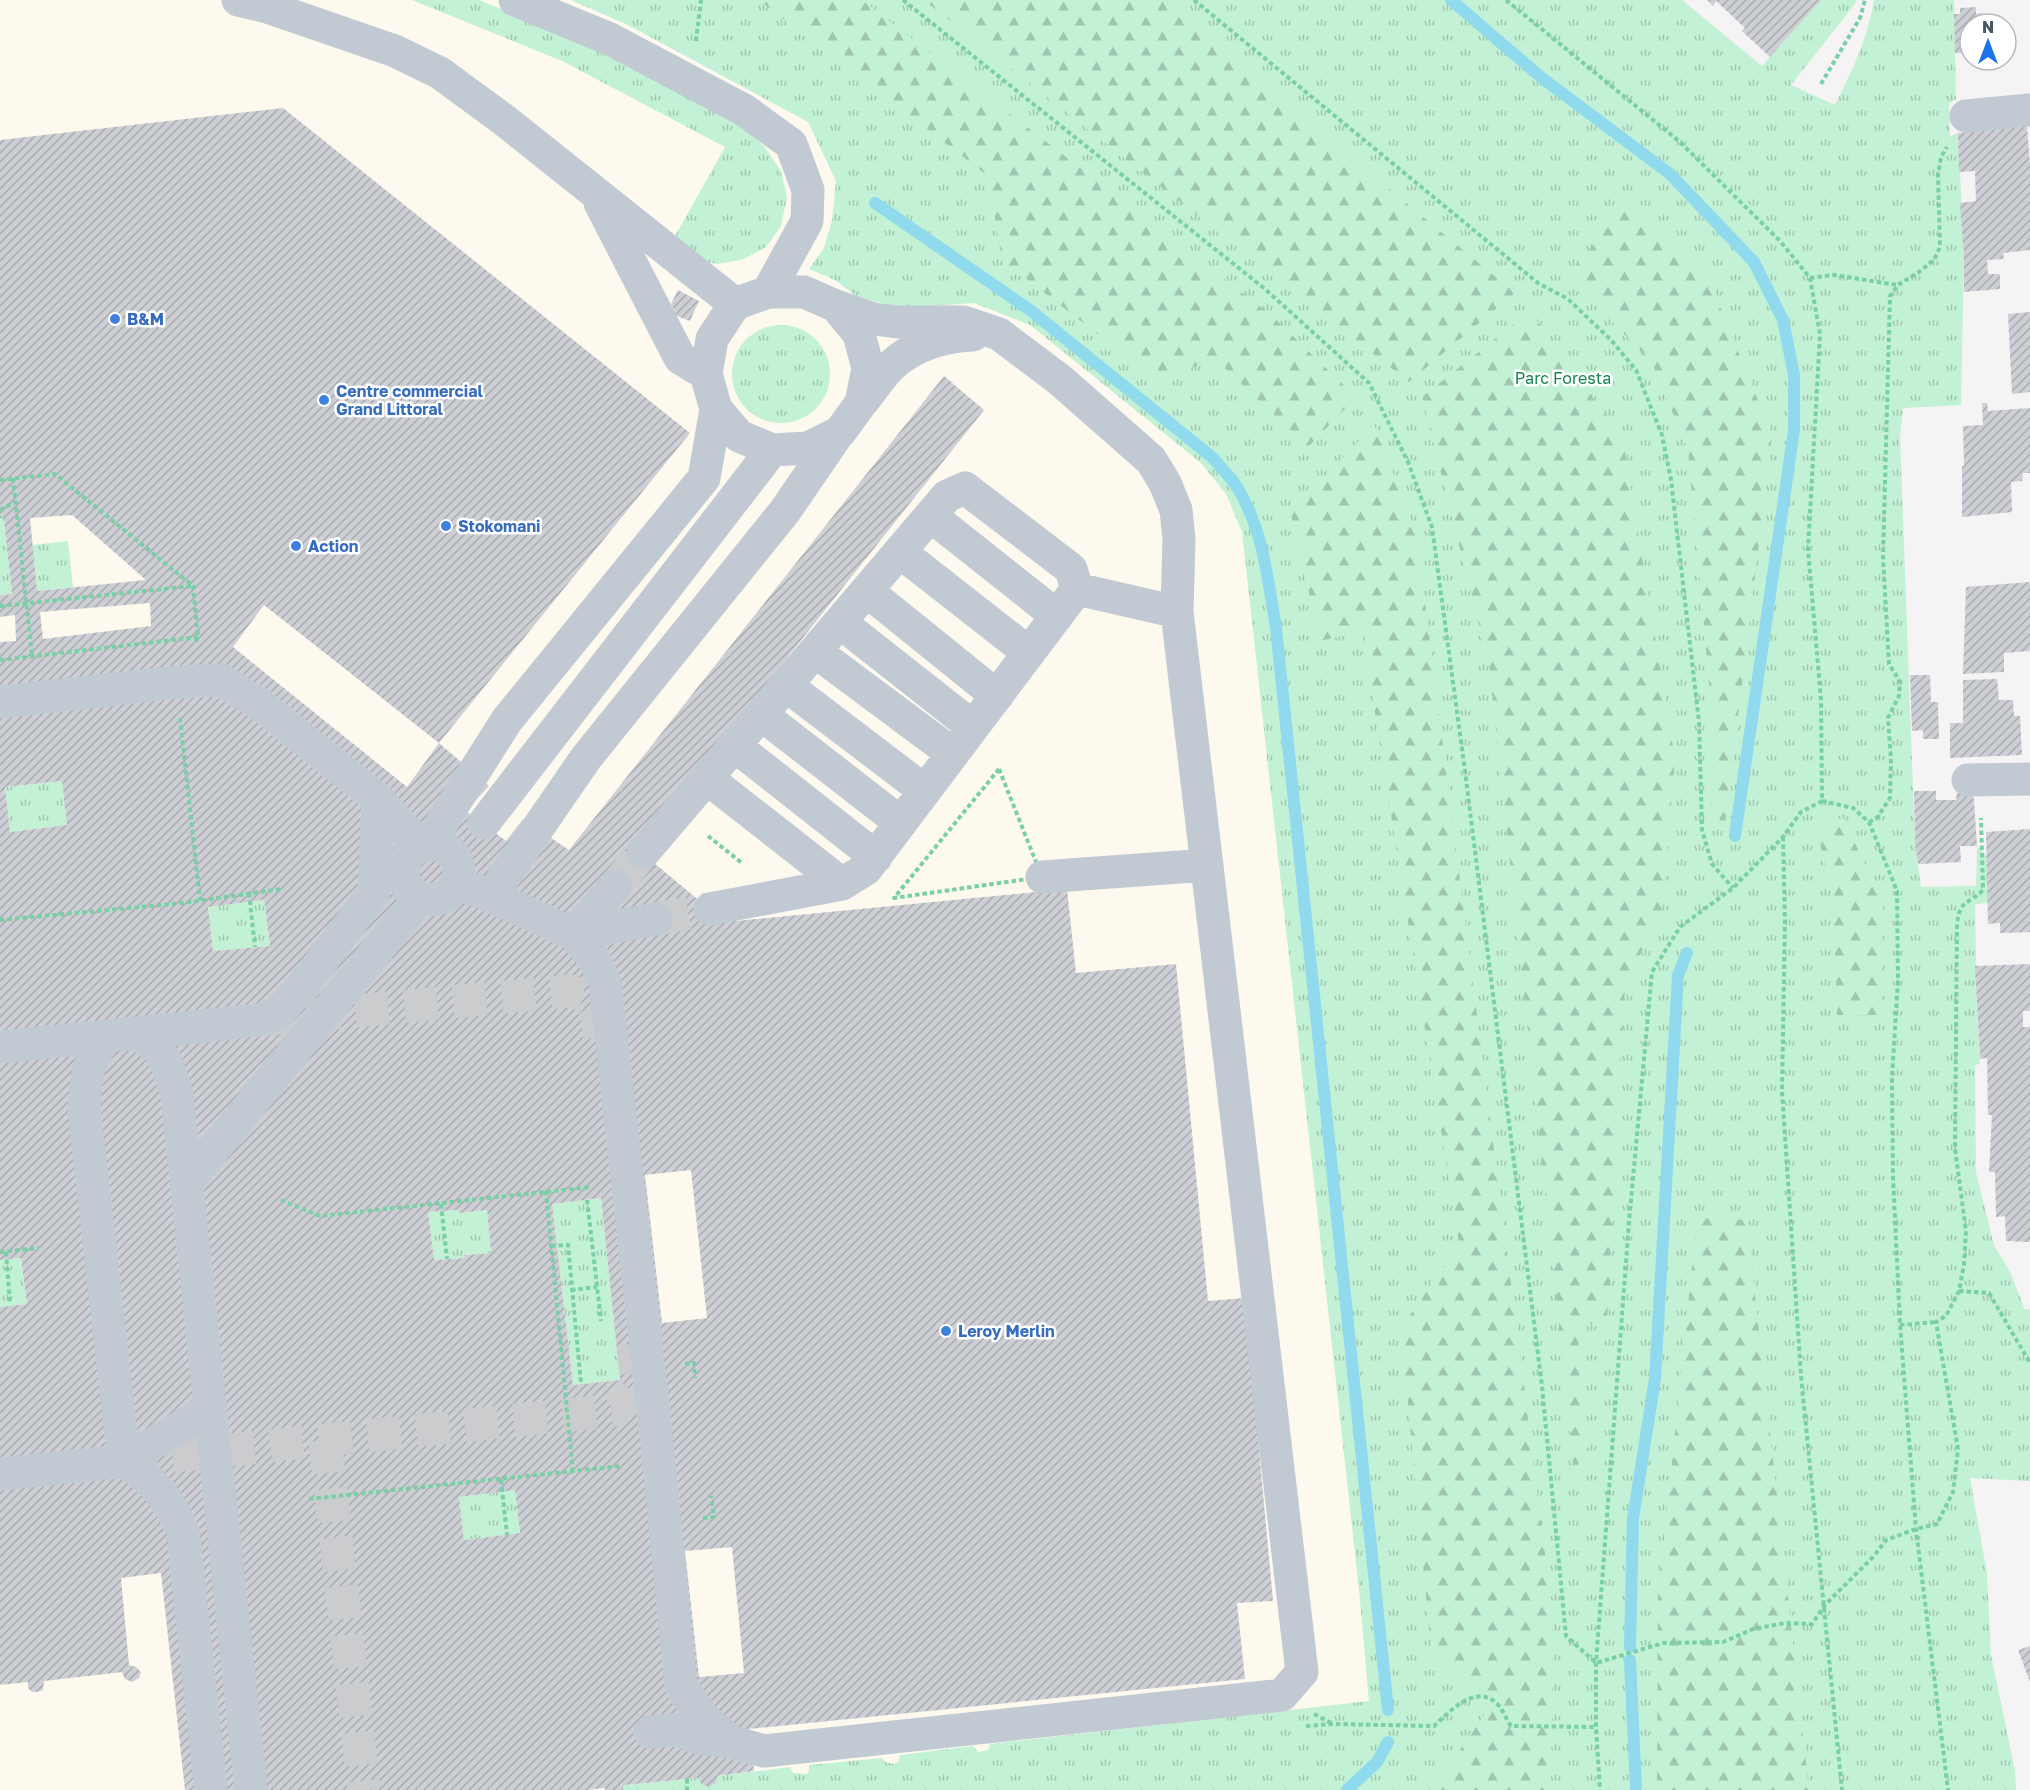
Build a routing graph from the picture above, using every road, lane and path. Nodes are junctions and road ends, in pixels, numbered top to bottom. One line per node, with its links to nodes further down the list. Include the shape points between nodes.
1 (238, 0): 10 (street, via 395,51 441,73)
2 (515, 0): 13 (street, via 610,39 662,66 744,110 791,144 808,190 807,221)
3 (903, 0): 111 (path, via 1265,290 1369,383 1408,462 1432,527 1542,1386 1566,1636)
4 (1194, 0): 67 (path, via 1538,283 1568,298 1636,370 1662,435 1671,480 1699,722 1702,830 1712,864)
5 (1506, 0): 11 (path, via 1680,142 1780,241)
6 (1865, 0): 7 (path, via 1860,18)
7 (1821, 84)
8 (2030, 110): 9 (street)
9 (1966, 116): 12 (path, via 1941,157 1940,247 1934,260)
10 (595, 192): 14 (street); 17 (street, via 680,358)
11 (1810, 278): 12 (path, via 1834,275); 54 (path, via 1820,334 1808,549 1821,700)
12 (1898, 285): 55 (path, via 1890,296 1883,557 1889,664 1900,681 1899,696 1888,718 1890,798 1877,818)
13 (768, 292): 14 (street); 15 (street, via 804,292)
14 (735, 304): 17 (street, via 712,339)
15 (836, 306): 16 (street, via 874,319 963,322); 18 (street, via 859,334 868,368)
16 (999, 334): 18 (street, via 954,336 916,348 890,367); 33 (street, via 1060,380 1151,460 1176,510)
17 (706, 374): 19 (street)
18 (861, 403): 20 (street)
19 (716, 409): 21 (street, via 739,436); 59 (street, via 704,478 507,720)
20 (840, 432): 21 (street, via 808,448); 72 (street, via 785,511 586,758)
21 (772, 450): 56 (street)
22 (12, 478): 23 (path); 24 (path); 28 (path, via 55,474)
23 (0, 480)
24 (15, 502): 25 (path); 31 (path)
25 (0, 510)
26 (931, 516): 27 (street); 29 (street, via 947,496 965,488 1071,569); 34 (street)
27 (900, 552): 30 (street); 38 (street)
28 (193, 586): 31 (path); 36 (path)
29 (1077, 589): 33 (street); 34 (street)
30 (867, 591): 35 (street); 43 (street)
31 (27, 603): 32 (path); 39 (path)
32 (0, 606)
33 (1177, 612): 62 (street)
34 (1057, 616): 38 (street)
35 (841, 623): 37 (street); 46 (street)
36 (198, 637): 39 (path); 41 (path)
37 (816, 652): 42 (street); 48 (street)
38 (1029, 653): 43 (street)
39 (32, 656): 40 (path)
40 (0, 660)
41 (176, 682): 44 (street); 53 (street, via 221,680 261,705); 73 (path)
42 (787, 686): 45 (street); 52 (street)
43 (997, 696): 46 (street)
44 (0, 702)
45 (762, 715): 47 (street); 57 (street)
46 (973, 727): 48 (street)
47 (735, 746): 49 (street); 61 (street)
48 (953, 754): 52 (street)
49 (708, 779): 60 (street); 65 (street)
50 (2030, 779): 51 (street)
51 (1974, 780): 94 (path, via 1983,890 1959,910 1957,924 1955,1149 1966,1232)
52 (925, 791): 57 (street)
53 (378, 799): 59 (street); 71 (street)
54 (1822, 801): 55 (path, via 1852,808); 58 (path, via 1801,812)
55 (1869, 822): 97 (path, via 1897,891 1898,980 1892,1088)
56 (484, 823)
57 (901, 823): 61 (street)
58 (1783, 837): 67 (path); 110 (path, via 1782,1090 1801,1376)
59 (424, 844): 64 (street, via 448,849 455,857 460,875); 69 (street, via 406,859 403,869 403,878)
60 (643, 853)
61 (876, 857): 65 (street, via 866,869)
62 (1207, 865): 63 (street); 113 (street, via 1302,1672 1282,1695 764,1751)
63 (1042, 878): 63 (path, via 999,769 894,898 1019,880)
64 (457, 883): 69 (street, via 446,897 428,900); 72 (street)
65 (842, 884): 74 (street)
66 (615, 886): 77 (street)
67 (1732, 888): 111 (path, via 1680,927 1653,972 1629,1222)
68 (281, 889): 70 (path)
69 (413, 892): 71 (street); 81 (street)
70 (249, 893): 73 (path); 78 (path)
71 (374, 893): 79 (street, via 278,1014 258,1020)
72 (491, 896): 77 (street)
73 (200, 900): 76 (path)
74 (710, 909)
75 (656, 919): 77 (street)
76 (0, 920)
77 (573, 934): 113 (street, via 593,957 605,982 681,1687 704,1719)
78 (255, 947)
79 (122, 1034): 80 (street); 81 (street, via 158,1049 168,1066 177,1095); 102 (street, via 92,1057 86,1075 84,1107)
80 (0, 1047)
81 (187, 1182): 101 (street)
82 (596, 1186): 83 (path)
83 (546, 1191): 86 (path); 87 (path)
84 (281, 1200): 86 (path, via 320,1215)
85 (587, 1200): 92 (path)
86 (441, 1204): 91 (path)
87 (551, 1246): 93 (path, via 568,1245); 104 (path)
88 (39, 1248): 90 (path)
89 (0, 1252): 90 (path)
90 (6, 1252): 95 (path)
91 (447, 1259)
92 (597, 1287): 93 (path); 98 (path)
93 (571, 1290): 100 (path)
94 (1959, 1291): 96 (path, via 1946,1316); 99 (path, via 1989,1293)
95 (10, 1304)
96 (1936, 1322): 97 (path); 108 (path, via 1958,1449 1953,1492 1937,1524)
97 (1900, 1324): 108 (path)
98 (602, 1327)
99 (2030, 1364)
100 (581, 1384)
101 (210, 1409): 102 (street); 116 (street)
102 (124, 1461): 105 (street); 115 (street, via 146,1476 169,1502 183,1531)
103 (625, 1465): 104 (path)
104 (573, 1472): 106 (path)
105 (0, 1474)
106 (501, 1480): 107 (path); 109 (path)
107 (309, 1499)
108 (1916, 1529): 110 (path, via 1886,1540); 120 (path)
109 (507, 1535)
110 (1824, 1606): 111 (path, via 1812,1624 1785,1623 1753,1629 1723,1642 1663,1643); 119 (path)
111 (1596, 1663): 118 (path)
112 (650, 1732): 113 (street, via 677,1730 698,1738)
113 (732, 1742)
114 (687, 1779): 117 (path)
115 (211, 1790)
116 (250, 1790)
117 (687, 1790)
118 (1600, 1790)
119 (1842, 1790)
120 (1948, 1790)

